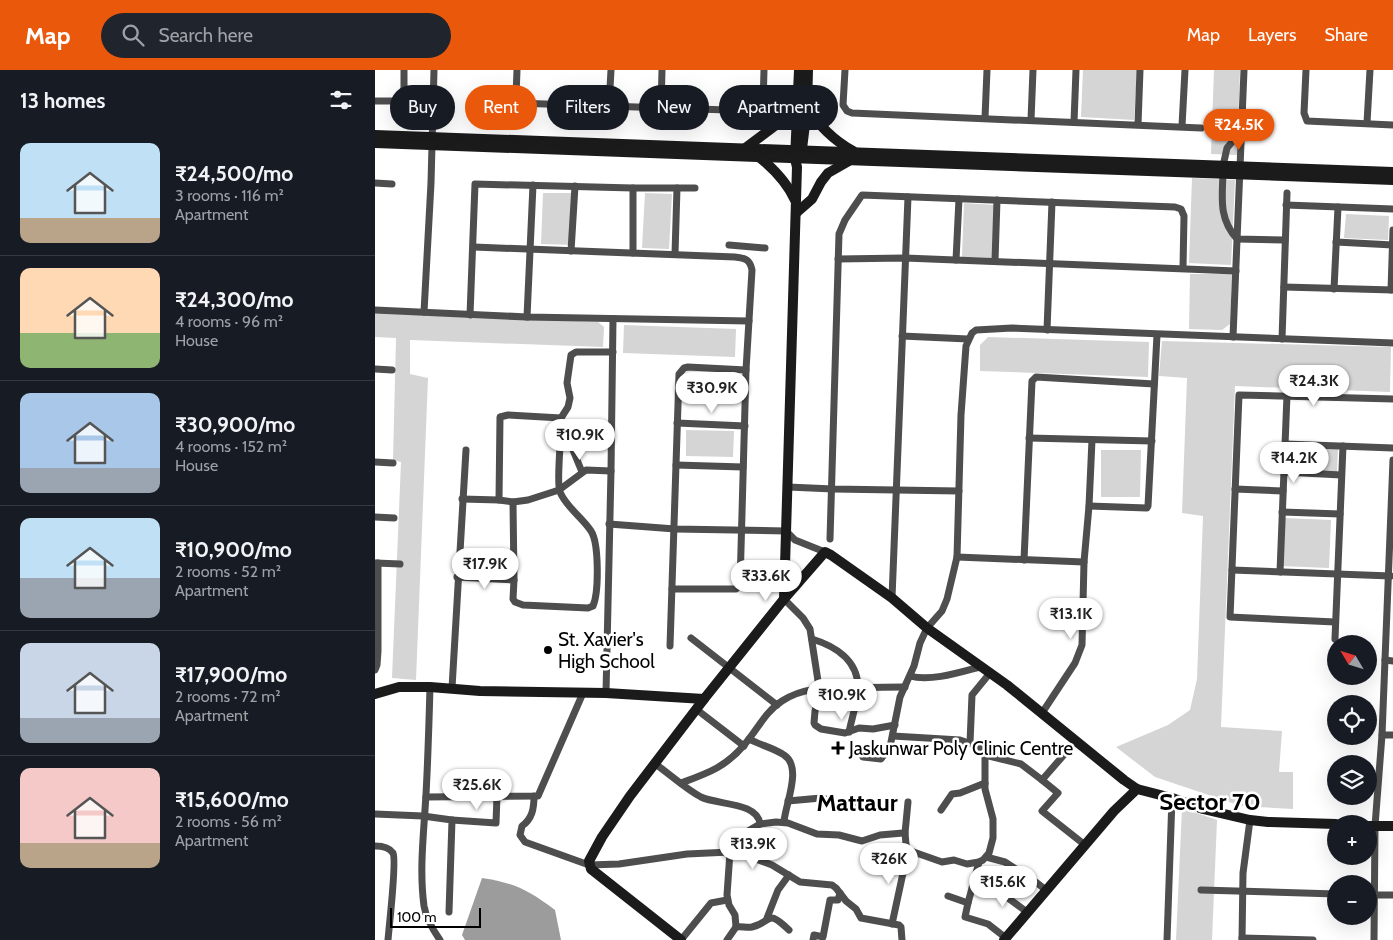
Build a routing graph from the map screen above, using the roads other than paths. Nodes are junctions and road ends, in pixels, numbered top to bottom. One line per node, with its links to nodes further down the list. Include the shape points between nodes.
1 (404, 70): 23 (street, via 400,99)
2 (435, 70): 39 (street)
3 (517, 70): 18 (street)
4 (611, 70): 19 (street)
5 (662, 70): 20 (street)
6 (764, 70): 24 (street, via 763,106 758,111)
7 (799, 70): 21 (street)
8 (808, 70): 22 (street)
9 (845, 70): 25 (street, via 843,105 847,111)
10 (987, 70): 25 (street)
11 (1033, 70): 26 (street)
12 (1076, 70): 27 (street)
13 (1140, 70): 29 (street)
14 (1185, 70): 31 (street)
15 (1244, 70): 37 (street)
16 (1306, 70): 28 (street, via 1304,113 1307,121)
17 (1370, 70): 28 (street)
18 (516, 85)
19 (610, 85)
20 (662, 85)
21 (799, 85)
22 (808, 85)
23 (375, 101)
24 (709, 109)
25 (985, 118): 26 (street)
26 (1031, 120): 27 (street)
27 (1073, 122): 29 (street)
28 (1367, 123): 30 (street)
29 (1138, 124): 31 (street)
30 (1393, 124)
31 (1182, 126): 32 (street)
32 (1201, 128)
33 (769, 130): 41 (street)
34 (798, 130): 44 (street)
35 (803, 130): 44 (street)
36 (823, 130): 42 (street)
37 (1242, 130): 45 (street, via 1227,148); 46 (street)
38 (375, 135): 39 (street)
39 (433, 141): 40 (street); 41 (street); 43 (street); 90 (street)
40 (375, 143)
41 (744, 149): 44 (street)
42 (853, 156): 44 (street); 45 (street); 63 (street, via 828,173 812,199)
43 (759, 157): 44 (street); 63 (street, via 790,190)
44 (798, 157): 63 (street)
45 (1223, 170): 46 (street); 66 (street, via 1222,209 1229,230)
46 (1240, 171): 47 (street); 48 (street); 66 (street)
47 (1393, 172)
48 (1393, 180)
49 (375, 183): 50 (street)
50 (392, 184)
51 (533, 185): 52 (street); 72 (street, via 475,184); 74 (street)
52 (575, 186): 53 (street); 75 (street)
53 (633, 188): 54 (street); 76 (street)
54 (677, 188): 55 (street); 77 (street)
55 (695, 188)
56 (1287, 193): 61 (street)
57 (908, 196): 58 (street); 78 (street); 79 (street, via 862,195 841,228)
58 (959, 199): 59 (street); 80 (street)
59 (997, 200): 60 (street); 82 (street)
60 (1052, 202): 83 (street); 84 (street, via 1181,209 1184,216)
61 (1286, 205): 62 (street); 67 (street)
62 (1338, 207): 64 (street); 68 (street)
63 (796, 208): 129 (street)
64 (1393, 209)
65 (1393, 230): 70 (street)
66 (1237, 239): 67 (street); 85 (street)
67 (1285, 240): 86 (street)
68 (1336, 242): 70 (street); 87 (street)
69 (729, 245): 71 (street)
70 (1393, 245): 88 (street)
71 (750, 246): 73 (street); 81 (street)
72 (473, 247): 74 (street); 91 (street)
73 (765, 248)
74 (530, 250): 75 (street); 92 (street)
75 (571, 252): 76 (street)
76 (633, 253): 77 (street)
77 (675, 254): 81 (street, via 744,258)
78 (905, 258): 79 (street); 80 (street); 97 (street)
79 (838, 259): 130 (street)
80 (957, 260): 82 (street)
81 (748, 261): 94 (street, via 752,270)
82 (995, 261): 83 (street)
83 (1049, 264): 84 (street); 95 (street)
84 (1183, 268): 85 (street)
85 (1236, 271): 98 (street)
86 (1283, 287): 87 (street); 100 (street)
87 (1334, 289): 88 (street)
88 (1392, 290)
89 (375, 310): 90 (street)
90 (424, 312): 91 (street)
91 (470, 315): 92 (street)
92 (527, 317): 93 (street)
93 (613, 319): 94 (street); 102 (street)
94 (749, 321): 105 (street)
95 (1047, 330): 96 (street); 99 (street, via 976,330)
96 (1157, 335): 98 (street); 106 (street)
97 (902, 336): 99 (street); 133 (street)
98 (1233, 337): 100 (street)
99 (968, 339): 134 (street)
100 (1282, 339): 101 (street)
101 (1393, 343)
102 (613, 352): 109 (street, via 576,352 571,356 567,383 570,402); 125 (street)
103 (375, 369): 104 (street)
104 (391, 370)
105 (746, 370): 110 (street, via 684,368 679,374); 111 (street)
106 (1154, 384): 113 (street, via 1036,377 1032,380); 115 (street)
107 (1287, 395): 108 (street); 116 (street); 131 (street, via 1239,394)
108 (1393, 399)
109 (561, 418): 112 (street); 137 (street, via 508,415 500,418)
110 (677, 423): 111 (street); 123 (street)
111 (745, 426): 124 (street)
112 (561, 431): 126 (street, via 568,438); 132 (street)
113 (1029, 438): 114 (street); 152 (street)
114 (1092, 440): 115 (street); 139 (street)
115 (1152, 441): 139 (street, via 1148,507)
116 (1285, 444): 117 (street); 127 (street)
117 (1343, 446): 118 (street); 128 (street)
118 (1393, 448)
119 (466, 450): 136 (street)
120 (1393, 460): 145 (street)
121 (375, 462): 122 (street)
122 (393, 463)
123 (675, 465): 124 (street); 146 (street)
124 (743, 467): 147 (street)
125 (611, 471): 126 (street, via 595,469); 144 (street)
126 (582, 472): 132 (street)
127 (1283, 472): 128 (street); 135 (street)
128 (1341, 474): 141 (street)
129 (788, 487): 130 (street); 148 (street)
130 (833, 489): 133 (street); 149 (street)
131 (1235, 489): 135 (street); 156 (street)
132 (559, 490): 138 (street); 161 (street, via 594,537 596,593 593,606 518,604 513,599)
133 (896, 490): 134 (street); 163 (street)
134 (959, 491): 151 (street)
135 (1283, 491): 140 (street)
136 (462, 499): 137 (street); 160 (street)
137 (499, 500): 138 (street)
138 (513, 502): 161 (street)
139 (1089, 506): 153 (street)
140 (1282, 512): 141 (street); 157 (street)
141 (1340, 514): 158 (street)
142 (375, 517): 143 (street)
143 (394, 518)
144 (609, 524): 146 (street); 185 (street)
145 (1392, 525): 159 (street)
146 (675, 529): 147 (street); 162 (street)
147 (741, 530): 148 (street); 162 (street, via 739,587)
148 (786, 530): 150 (street, via 795,540); 164 (street)
149 (831, 539)
150 (825, 552): 163 (street); 164 (street)
151 (957, 557): 152 (street); 167 (street, via 942,611)
152 (1025, 560): 153 (street)
153 (1084, 562): 190 (street, via 1081,650)
154 (377, 563): 155 (street); 166 (street)
155 (400, 564)
156 (1232, 570): 157 (street); 165 (street, via 1230,618)
157 (1279, 572): 158 (street)
158 (1337, 574): 159 (street); 165 (street)
159 (1391, 576): 172 (street)
160 (457, 577): 161 (street); 181 (street)
161 (514, 580)
162 (672, 589): 171 (street)
163 (891, 598): 167 (street)
164 (784, 599): 170 (street, via 807,624); 175 (street)
165 (1335, 622): 168 (street)
166 (376, 624): 176 (street, via 378,651)
167 (927, 628): 174 (street); 178 (street)
168 (1335, 635)
169 (691, 638): 175 (street)
170 (812, 639): 182 (street); 183 (street, via 850,662)
171 (671, 646)
172 (1385, 660): 173 (street); 193 (street)
173 (1393, 660)
174 (981, 667): 177 (street); 178 (street, via 928,678)
175 (729, 668): 187 (street); 188 (street)
176 (375, 670)
177 (990, 674): 190 (street); 198 (street, via 972,695)
178 (911, 676): 180 (street)
179 (430, 687): 181 (street); 186 (street, via 399,687); 208 (street)
180 (905, 687): 183 (street); 191 (street)
181 (452, 688): 184 (street)
182 (819, 688): 183 (street); 188 (street, via 794,694); 192 (street, via 815,725 821,729)
183 (858, 688): 192 (street)
184 (583, 693): 185 (street); 207 (street, via 538,796)
185 (606, 693): 187 (street)
186 (375, 694)
187 (704, 698): 189 (street)
188 (777, 705): 197 (street)
189 (696, 709): 197 (street); 201 (street)
190 (1042, 713): 196 (street)
191 (895, 725): 192 (street); 195 (street)
192 (849, 732)
193 (1382, 735): 194 (street); 215 (street)
194 (1393, 735)
195 (893, 736): 198 (street); 200 (street, via 891,747 881,759)
196 (1077, 741): 202 (street); 205 (street)
197 (746, 742): 203 (street, via 717,769); 210 (street, via 788,758 793,777)
198 (970, 743): 199 (street, via 980,747)
199 (985, 755): 202 (street, via 1021,764); 204 (street)
200 (863, 757)
201 (654, 763): 203 (street); 231 (street, via 603,837)
202 (1042, 780): 225 (street, via 1058,793 1042,811)
203 (681, 783): 220 (street, via 710,801 756,812)
204 (985, 783): 213 (street, via 952,794); 229 (street, via 994,825)
205 (1137, 789): 209 (street); 225 (street)
206 (497, 796): 207 (street); 208 (street); 217 (street, via 496,823)
207 (533, 796): 231 (street, via 529,821 522,826 520,835 525,842)
208 (426, 797): 216 (street)
209 (1172, 798): 218 (street); 259 (street)
210 (788, 800): 212 (street, via 821,798); 219 (street)
211 (908, 802): 224 (street)
212 (867, 808)
213 (941, 810)
214 (375, 814): 216 (street)
215 (1373, 815)
216 (423, 816): 217 (street); 254 (street, via 424,906)
217 (452, 820): 244 (street)
218 (1249, 820): 221 (street); 236 (street)
219 (784, 822): 220 (street); 224 (street, via 817,834 862,841)
220 (760, 824): 228 (street, via 740,836)
221 (1327, 824)
222 (1377, 826): 223 (street)
223 (1393, 826)
224 (905, 833): 227 (street)
225 (1085, 845): 234 (street)
226 (375, 846): 253 (street, via 386,848 393,854)
227 (908, 850): 230 (street, via 937,861); 247 (street)
228 (730, 852): 231 (street); 232 (street, via 762,861); 242 (street)
229 (986, 857): 230 (street); 234 (street, via 1005,862)
230 (979, 862): 243 (street)
231 (589, 865): 255 (street)
232 (789, 875): 237 (street, via 800,882 832,886); 246 (street, via 778,890)
233 (993, 887): 245 (street)
234 (1046, 890): 245 (street)
235 (1201, 890): 236 (street)
236 (1244, 890): 238 (street); 252 (street)
237 (840, 893): 247 (street, via 861,918); 257 (street, via 838,900 830,900 823,936 814,935)
238 (1327, 894)
239 (1377, 895): 240 (street)
240 (1393, 895)
241 (948, 896): 243 (street)
242 (727, 900): 249 (street, via 735,915); 255 (street, via 711,903)
243 (968, 903): 251 (street, via 965,917 988,924)
244 (449, 912)
245 (1027, 912): 251 (street)
246 (767, 918): 249 (street, via 752,927); 250 (street, via 778,921)
247 (892, 924): 258 (street, via 901,928)
248 (1372, 925): 262 (street)
249 (736, 927): 256 (street)
250 (789, 930)
251 (1005, 939)
252 (1242, 939): 260 (street)
253 (388, 940)
254 (440, 940)
255 (679, 940)
256 (727, 940)
257 (813, 940)
258 (902, 940)
259 (1167, 940)
260 (1281, 940): 261 (street)
261 (1313, 940)
262 (1373, 940)

